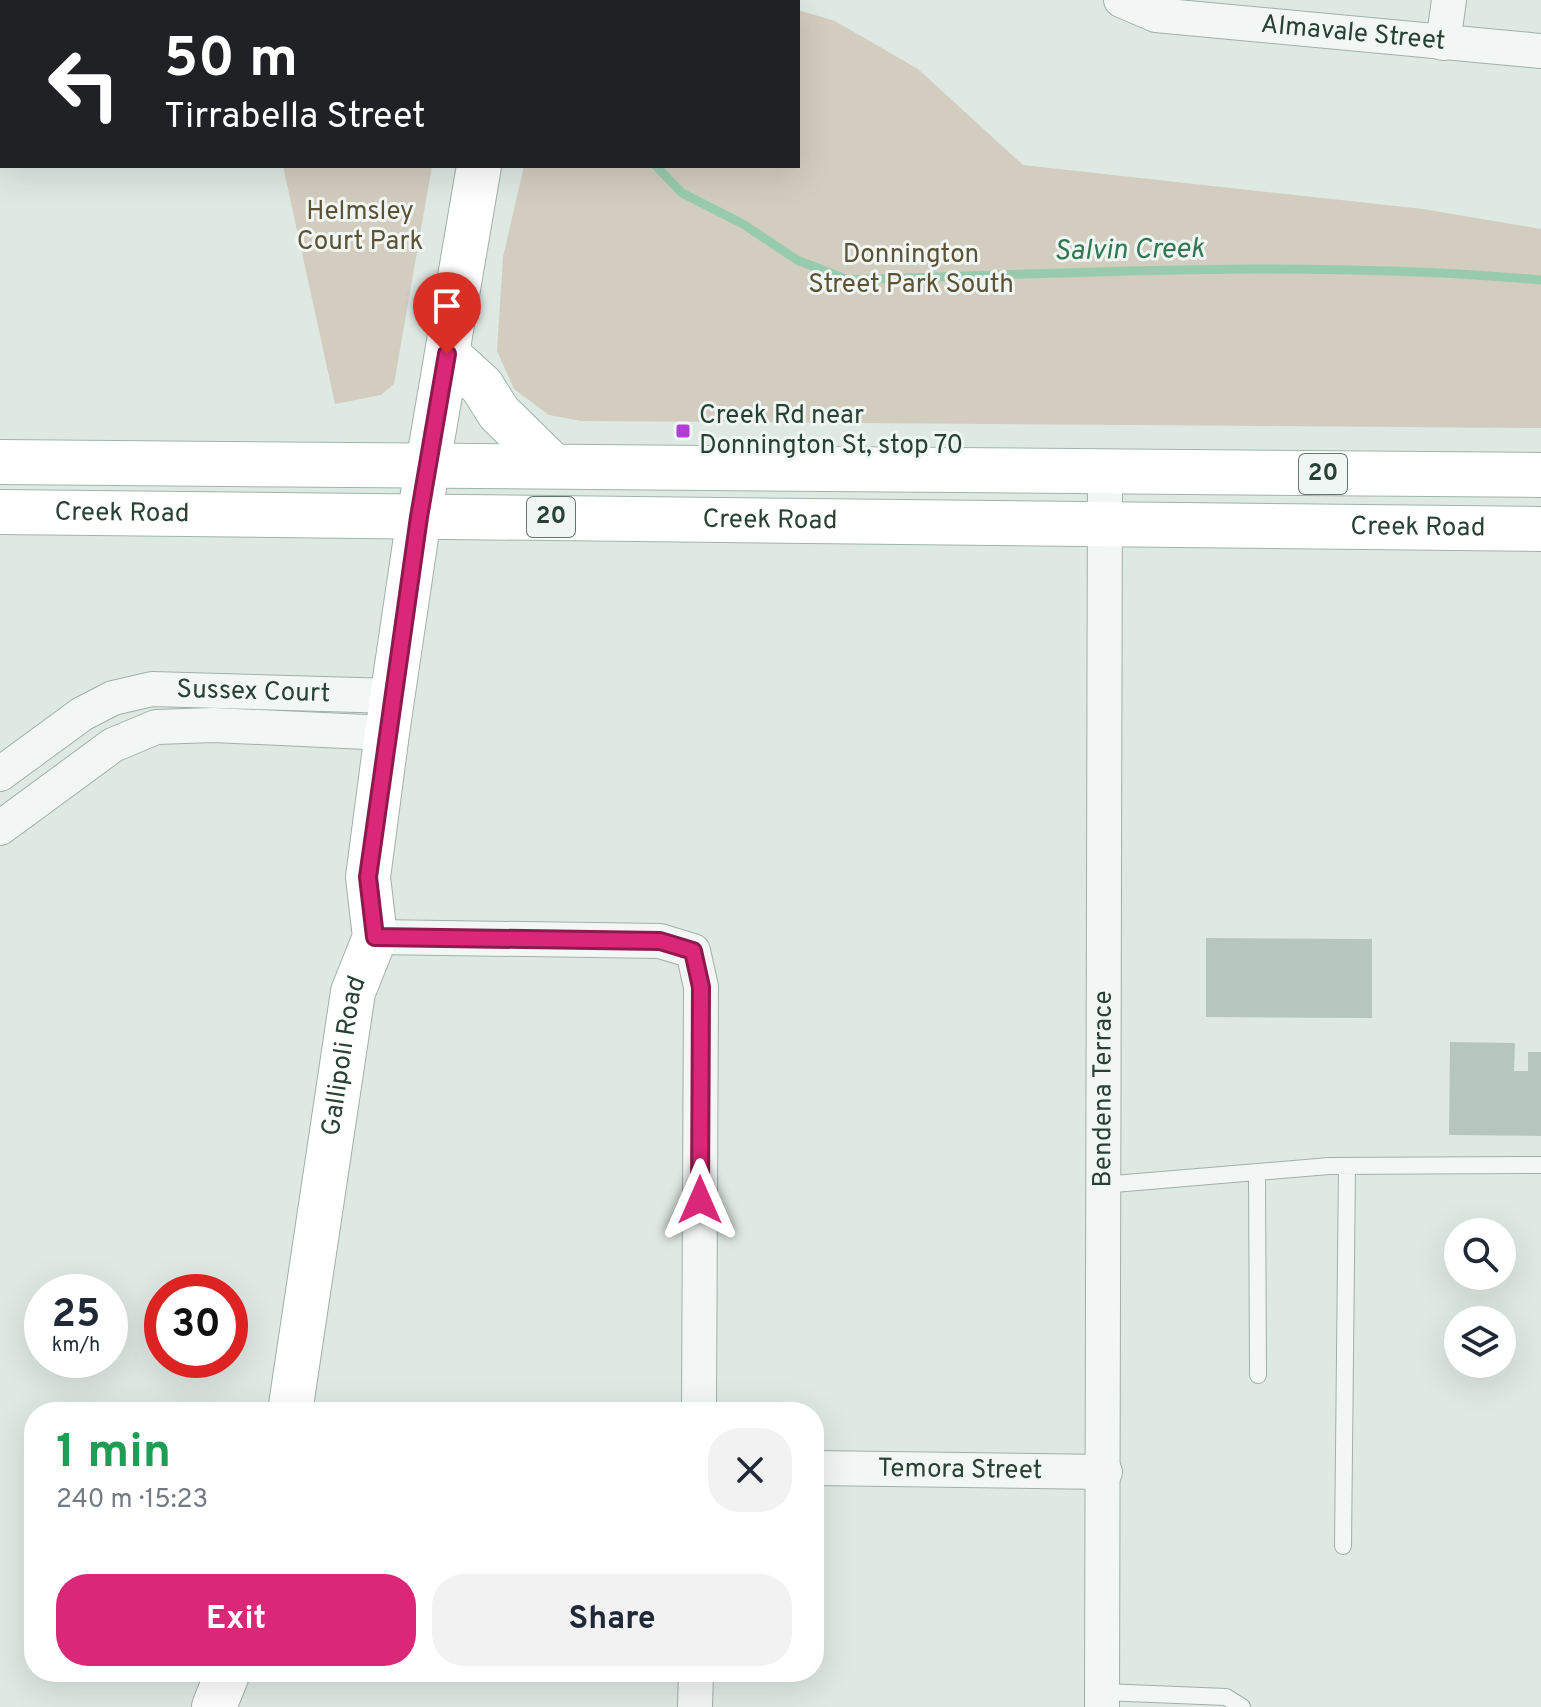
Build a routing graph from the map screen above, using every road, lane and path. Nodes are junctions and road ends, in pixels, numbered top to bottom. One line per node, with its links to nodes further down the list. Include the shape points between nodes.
1 (1121, 0): 3 (street, Almavale Street, via 1156,15)
2 (1449, 0): 3 (street)
3 (1443, 43): 4 (street, Almavale Street)
4 (1541, 51)
5 (479, 168): 6 (main road, Gallipoli Road)
6 (447, 354): 8 (main road, Gallipoli Road); 9 (main road)
7 (0, 462): 8 (main road, Creek Road / 20)
8 (427, 465): 9 (main road, Creek Road / 20); 13 (main road, Gallipoli Road)
9 (553, 466): 10 (main road, Creek Road / 20)
10 (1105, 472): 11 (main road, Creek Road / 20); 14 (street, Bendena Terrace)
11 (1541, 475)
12 (0, 512): 13 (main road, Creek Road / 20)
13 (419, 517): 14 (main road, Creek Road / 20); 17 (main road, Gallipoli Road)
14 (1105, 525): 15 (main road, Creek Road / 20); 25 (street, Bendena Terrace)
15 (1541, 529)
16 (152, 689): 17 (street, Sussex Court); 18 (street, Sussex Court); 19 (street, via 113,698 82,714)
17 (390, 715): 18 (street, Sussex Court); 21 (main road, Gallipoli Road, via 368,877)
18 (156, 727): 20 (street, Sussex Court, via 113,745)
19 (0, 774)
20 (0, 828)
21 (375, 937): 27 (main road, Gallipoli Road, via 353,992); 28 (street, via 660,941 693,951 701,987)
22 (1541, 1165): 23 (lane)
23 (1347, 1166): 24 (lane); 31 (lane)
24 (1257, 1172): 25 (lane); 26 (lane)
25 (1102, 1185): 30 (street, Bendena Terrace)
26 (1258, 1375)
27 (292, 1402)
28 (699, 1402)
29 (824, 1468): 30 (street, Temora Street)
30 (1105, 1472): 34 (street, Bendena Terrace)
31 (1343, 1546)
32 (224, 1682): 35 (main road)
33 (696, 1682): 36 (street)
34 (1102, 1700): 37 (lane, via 1226,1697)
35 (214, 1707)
36 (695, 1707)
37 (1242, 1707)

